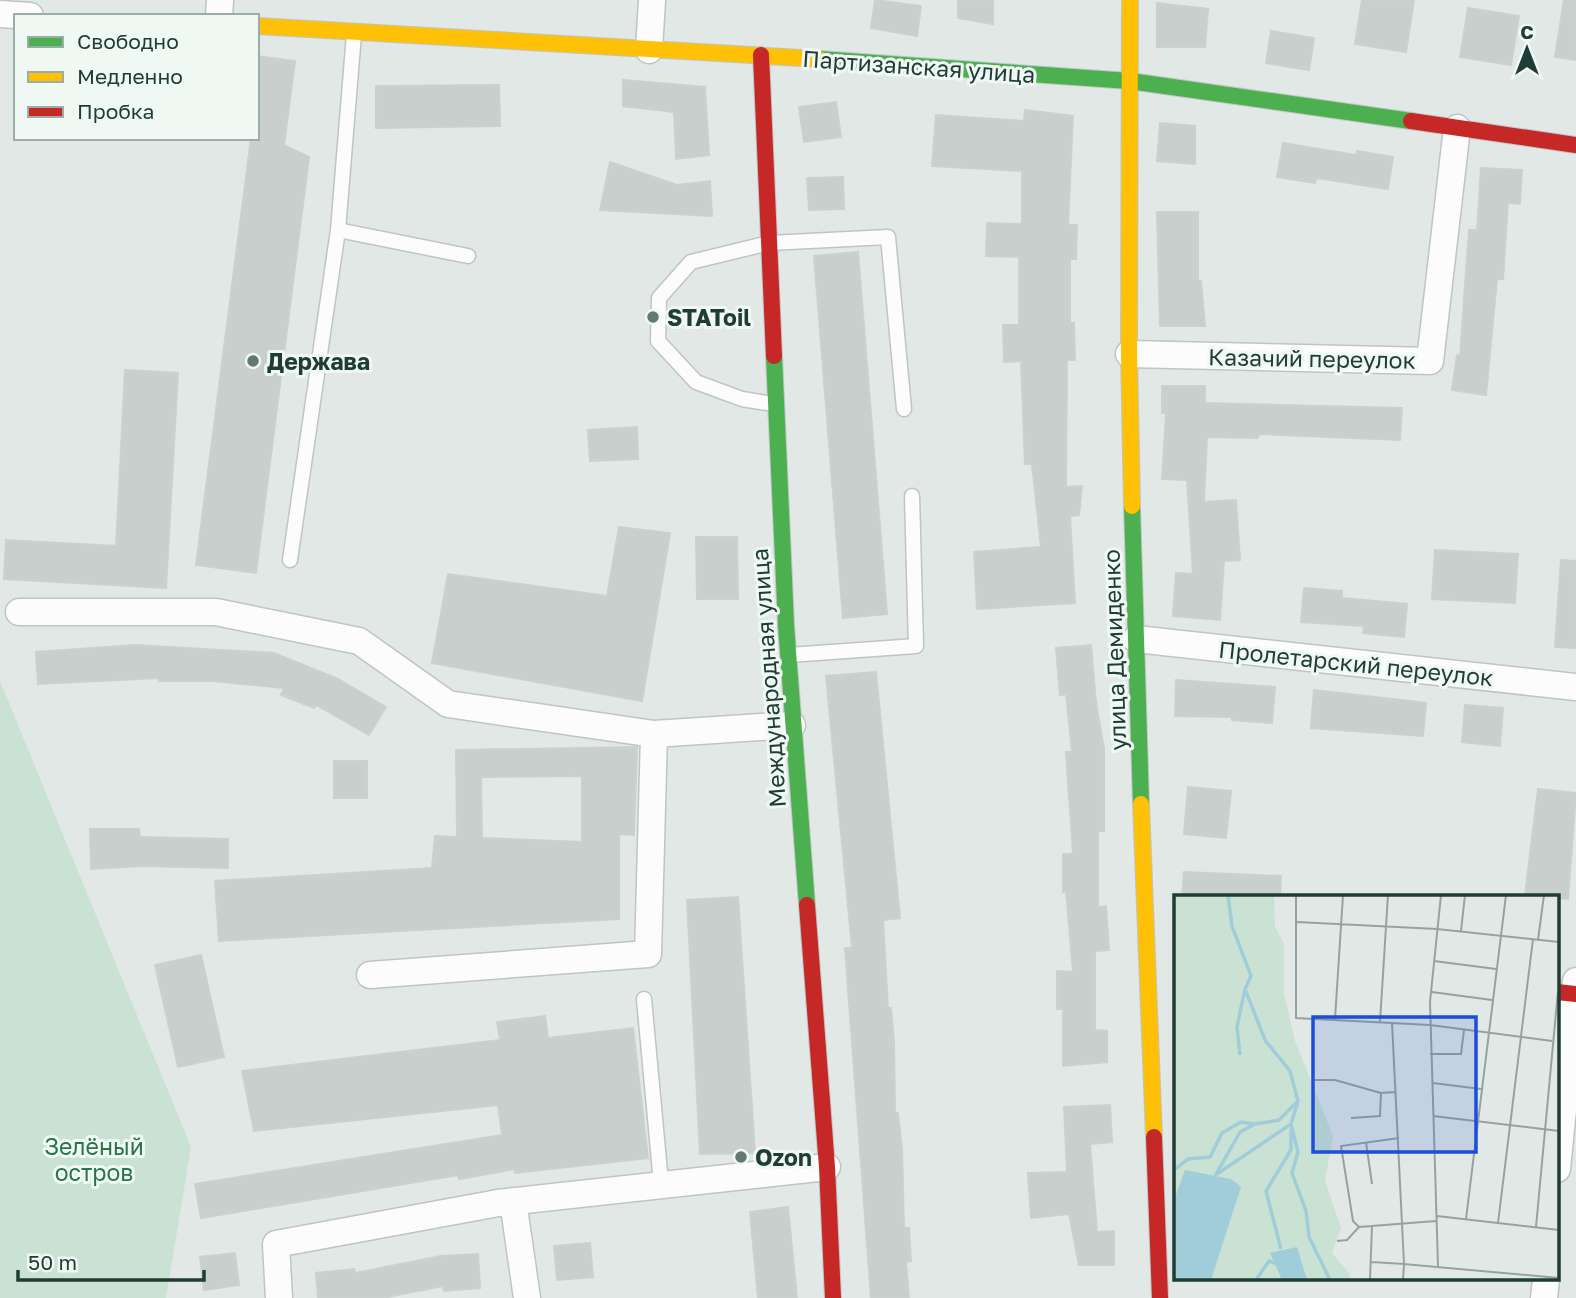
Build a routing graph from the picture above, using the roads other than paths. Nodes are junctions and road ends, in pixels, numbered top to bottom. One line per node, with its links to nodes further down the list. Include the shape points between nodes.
1 (652, 0): 5 (street)
2 (1130, 0): 7 (street, улица Демиденко)
3 (259, 26): 4 (street, Партизанская улица)
4 (354, 32): 5 (street, Партизанская улица); 10 (lane)
5 (649, 50): 6 (street, Партизанская улица)
6 (761, 55): 7 (street, Партизанская улица); 11 (street, Международная улица)
7 (1130, 81): 8 (street, Партизанская улица); 13 (street, улица Демиденко)
8 (1457, 128): 9 (street, Партизанская улица); 13 (street, Казачий переулок, via 1430,360)
9 (1576, 145)
10 (338, 230): 12 (lane); 17 (lane)
11 (769, 243): 14 (street, Международная улица); 14 (lane, via 691,262 659,298 658,341 695,382 742,399); 15 (lane, via 888,237)
12 (467, 256)
13 (1129, 354): 19 (street, улица Демиденко)
14 (776, 405): 20 (street, Международная улица)
15 (904, 409)
16 (912, 496): 20 (lane, via 916,646)
17 (290, 559)
18 (19, 612): 23 (street, via 229,615 359,641 448,704)
19 (1136, 639): 21 (street, Пролетарский переулок); 35 (street, улица Демиденко, via 1154,953)
20 (788, 655): 22 (street, Международная улица)
21 (1576, 687)
22 (792, 725): 23 (street); 28 (street, Международная улица)
23 (654, 734): 24 (street, via 648,954)
24 (370, 975)
25 (1571, 990): 27 (street)
26 (644, 999): 29 (lane)
27 (1558, 1156)
28 (827, 1167): 29 (street); 34 (street, Международная улица)
29 (662, 1183): 30 (street)
30 (513, 1201): 32 (street, via 276,1244); 33 (street)
31 (1546, 1280): 36 (street)
32 (279, 1298)
33 (527, 1298)
34 (834, 1298)
35 (1160, 1298)
36 (1544, 1298)

